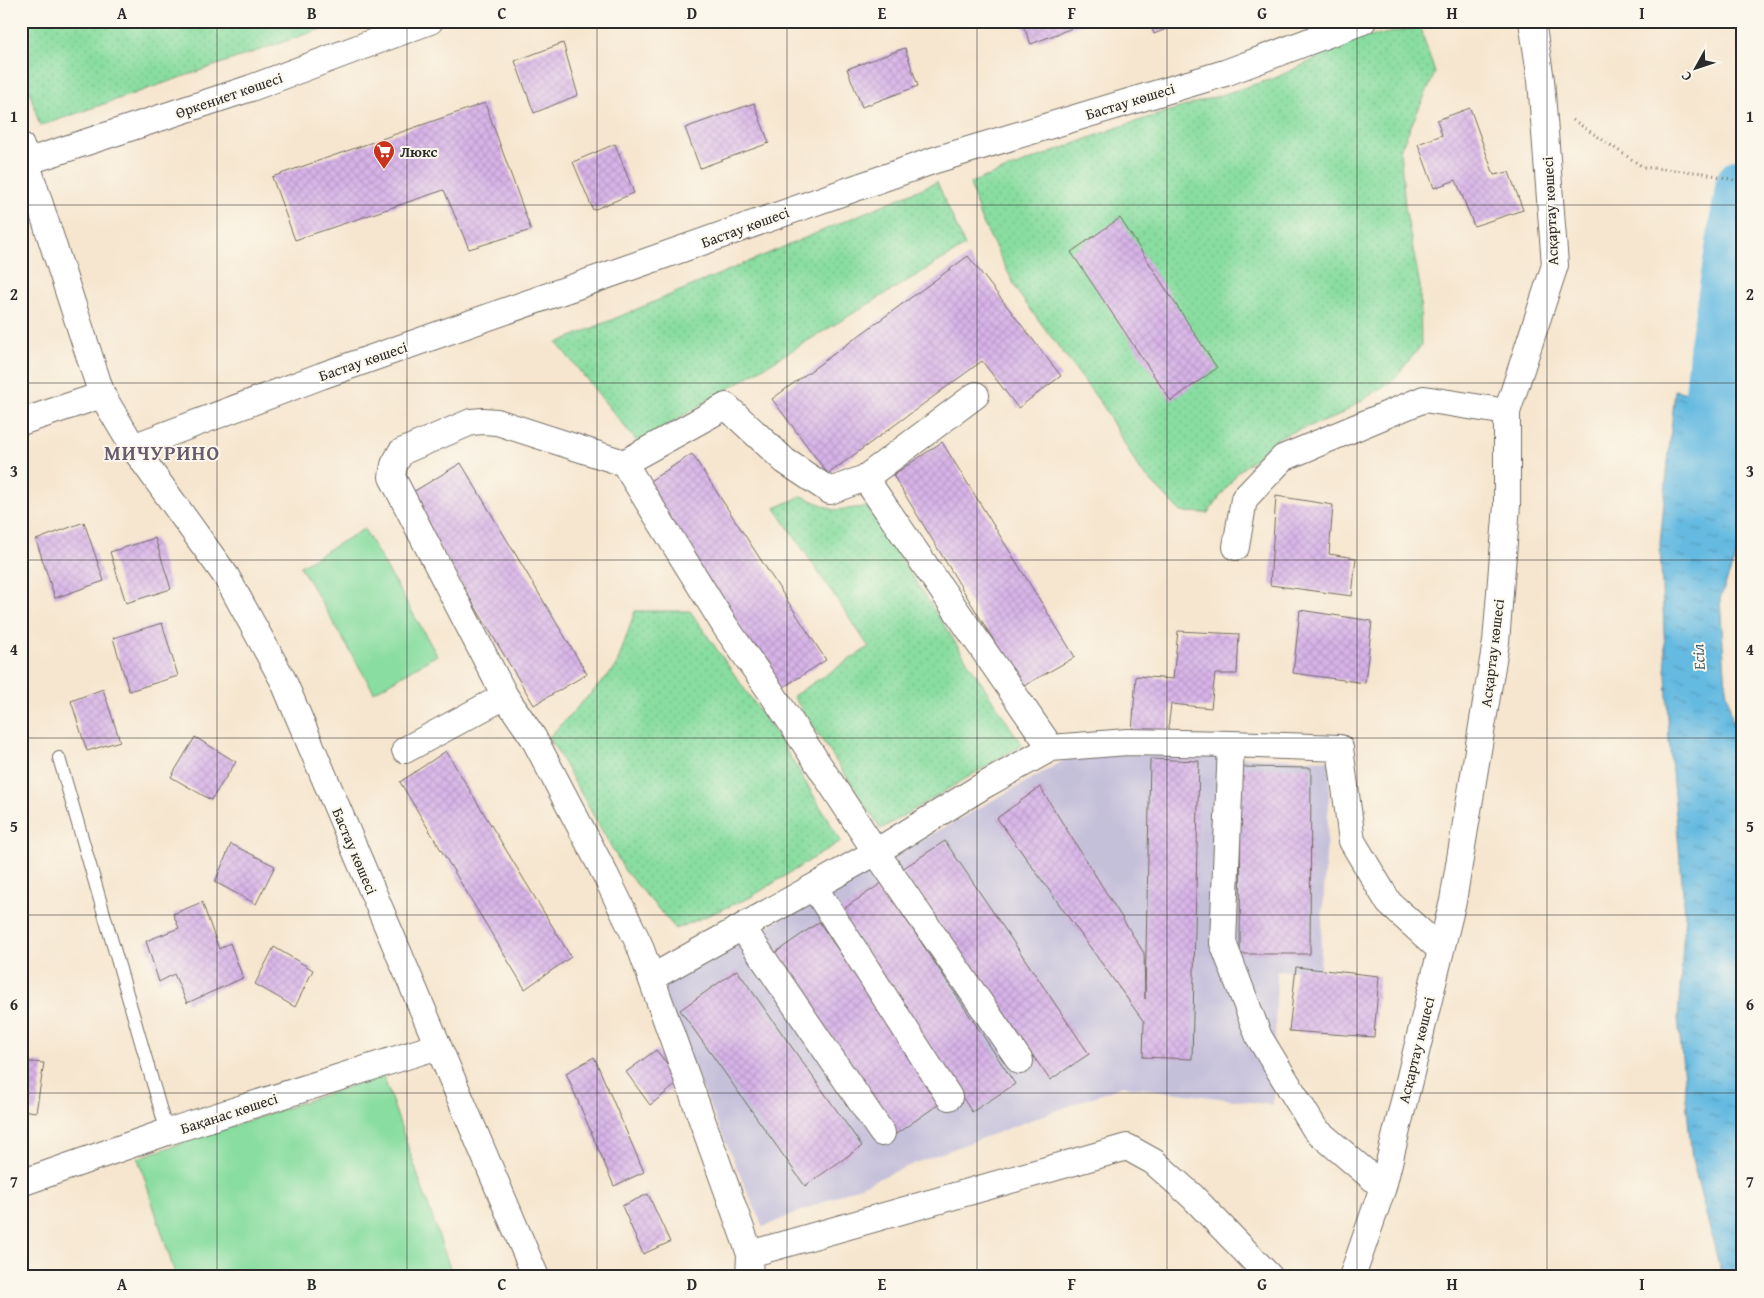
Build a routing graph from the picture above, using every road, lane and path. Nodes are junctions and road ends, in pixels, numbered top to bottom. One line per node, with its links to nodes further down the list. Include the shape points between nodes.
1 (430, 21): 5 (street, Өркениет көшесі, via 251,88)
2 (1363, 21): 11 (street, Бастау көшесі, via 1225,73 935,160 321,376)
3 (1532, 21): 4 (street, Асқартау көшесі)
4 (1543, 100): 6 (path, via 1643,167 1704,173); 9 (street, Асқартау көшесі, via 1555,265)
5 (24, 154): 7 (street, Бастау көшесі)
6 (1743, 182)
7 (102, 395): 10 (street); 11 (street, Бастау көшесі)
8 (976, 395): 13 (street)
9 (1507, 412): 14 (street, via 1424,399 1283,458 1244,499); 23 (street, Асқартау көшесі, via 1507,505 1496,642 1453,901)
10 (21, 422)
11 (132, 448): 25 (street, Бастау көшесі, via 226,576 284,680)
12 (624, 463): 13 (street, via 726,406 785,461 830,491); 15 (street, via 497,422 483,421 471,422 401,452 394,465 392,477); 20 (street, via 724,626)
13 (865, 478): 17 (street)
14 (1236, 547)
15 (505, 696): 18 (street); 24 (street, via 533,737 605,874)
16 (1231, 744): 17 (street, via 1127,742); 23 (street, via 1340,748 1352,841 1389,903); 31 (street, via 1224,943 1259,1038 1314,1129)
17 (1051, 748): 20 (street)
18 (405, 750)
19 (59, 758): 28 (lane)
20 (876, 852): 21 (street); 26 (street)
21 (814, 887): 22 (street); 27 (street)
22 (742, 927): 24 (street); 29 (street)
23 (1440, 950): 31 (street, Асқартау көшесі)
24 (652, 978): 32 (street)
25 (438, 1046): 28 (street, Бақанас көшесі); 33 (street, Бастау көшесі)
26 (1020, 1061)
27 (949, 1097)
28 (167, 1132): 30 (street, Бақанас көшесі)
29 (882, 1133)
30 (21, 1183)
31 (1382, 1186): 35 (street, Асқартау көшесі)
32 (749, 1265): 34 (street, via 1127,1147 1154,1162 1192,1196)
33 (536, 1277)
34 (1270, 1277)
35 (1352, 1277)

